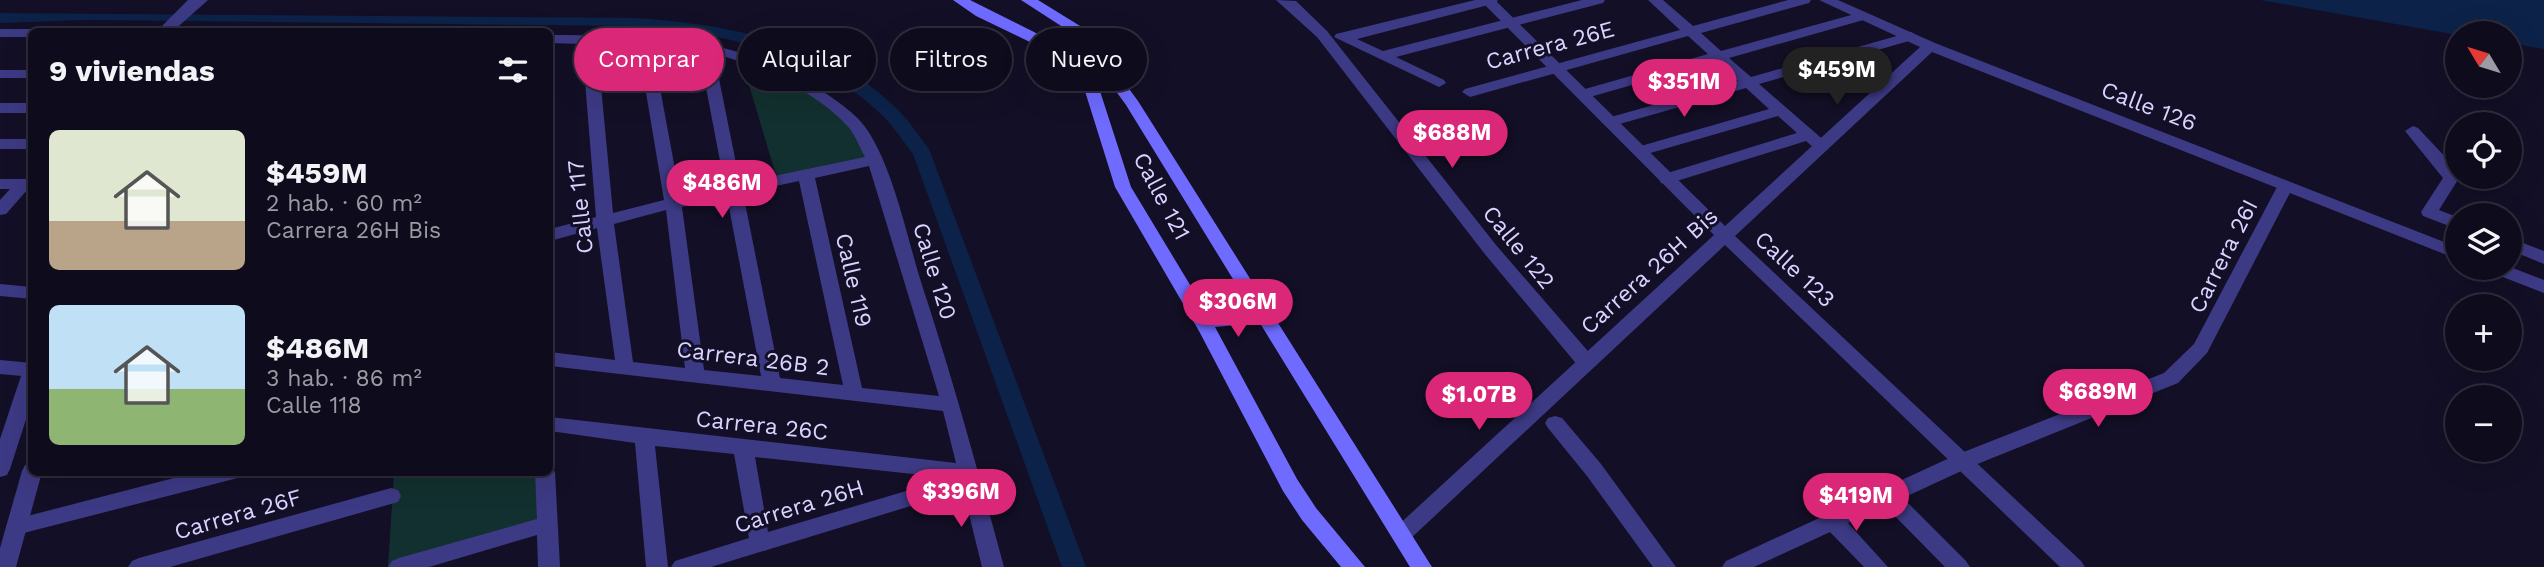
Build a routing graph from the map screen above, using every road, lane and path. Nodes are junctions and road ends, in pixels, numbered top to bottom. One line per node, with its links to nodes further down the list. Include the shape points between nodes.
1 (960, 0): 65 (main road, Calle 121, via 1075,58 1085,71 1115,170)
2 (1028, 0): 64 (main road, Calle 121, via 1080,32 1099,56)
3 (1283, 0): 15 (street, Calle 122)
4 (1489, 0): 11 (street, Calle 123); 18 (street)
5 (1598, 0): 11 (street)
6 (1655, 0): 13 (street)
7 (1804, 0): 13 (street, Carrera 26E)
8 (1826, 0): 10 (street, Calle 126)
9 (197, 2): 12 (street)
10 (1862, 16): 17 (street, Calle 126); 24 (street)
11 (1509, 23): 23 (street); 25 (street, Calle 123)
12 (166, 28)
13 (1690, 31): 24 (street); 25 (street, Carrera 26E)
14 (28, 33): 16 (street)
15 (1322, 34): 18 (street); 67 (street, Calle 122, via 1497,258)
16 (3, 36)
17 (1911, 36): 21 (street, Calle 126); 28 (street)
18 (1343, 38): 23 (street)
19 (553, 39): 20 (street, Calle 120)
20 (574, 40)
21 (1930, 46): 40 (street, Carrera 26H Bis); 49 (street, Calle 126)
22 (724, 52): 44 (street, Calle 120, via 781,72 819,95 856,126)
23 (1383, 56): 29 (street)
24 (1720, 57): 28 (street); 34 (street)
25 (1556, 68): 33 (street, Carrera 26E); 34 (street, Calle 123)
26 (0, 74): 27 (street)
27 (28, 74)
28 (1749, 82): 37 (street); 38 (street)
29 (1439, 83)
30 (593, 91): 54 (street, Calle 117)
31 (653, 91): 51 (street)
32 (715, 91): 50 (street)
33 (1470, 92)
34 (1583, 94): 38 (street, Calle 123)
35 (0, 108): 36 (street)
36 (28, 108)
37 (1781, 110): 40 (street); 43 (street)
38 (1609, 122): 43 (street, Calle 123)
39 (2413, 131): 53 (street, via 2451,178 2429,212)
40 (1815, 141): 46 (street); 56 (street, Carrera 26H Bis)
41 (0, 144): 42 (street)
42 (28, 144)
43 (1640, 151): 46 (street, Calle 123)
44 (875, 160): 45 (street); 75 (street, Calle 120)
45 (806, 176): 50 (street); 74 (street, Calle 119)
46 (1667, 179): 56 (street, Calle 123)
47 (0, 184): 48 (street)
48 (28, 184): 52 (street)
49 (2286, 185): 57 (street, Calle 126); 80 (street, Carrera 26I, via 2201,348 2171,379)
50 (735, 190): 51 (street); 73 (street)
51 (673, 203): 54 (street); 71 (street)
52 (0, 210)
53 (2445, 218)
54 (605, 222): 55 (street); 69 (street, Calle 117)
55 (553, 234)
56 (1724, 235): 67 (street, Carrera 26H Bis); 80 (street, Calle 123)
57 (2445, 248)
58 (2522, 249): 59 (street)
59 (2544, 258)
60 (2522, 278): 61 (street)
61 (2544, 287)
62 (0, 290): 63 (street)
63 (28, 293)
64 (1253, 296): 65 (main road, via 1249,310 1234,320 1213,321); 91 (main road, Calle 121)
65 (1198, 313): 100 (main road, Calle 121, via 1290,485)
66 (553, 359): 69 (street, Carrera 26B 2)
67 (1586, 362): 91 (street, Carrera 26H Bis)
68 (0, 367): 70 (street)
69 (625, 368): 71 (street, Carrera 26B 2)
70 (28, 370)
71 (695, 376): 73 (street, Carrera 26B 2)
72 (28, 379): 81 (street)
73 (772, 385): 74 (street, Carrera 26B 2)
74 (854, 394): 75 (street, Carrera 26B 2)
75 (951, 405): 85 (street, Calle 120)
76 (1555, 423): 102 (street)
77 (553, 424): 78 (street, Carrera 26C)
78 (644, 437): 79 (street, Carrera 26C); 98 (street)
79 (743, 447): 85 (street, Carrera 26C); 92 (street)
80 (1963, 461): 87 (street, Carrera 26I); 106 (street, Calle 123)
81 (0, 468)
82 (31, 476): 90 (street)
83 (214, 476): 90 (street)
84 (545, 476): 89 (street)
85 (969, 476): 92 (street, Carrera 26H); 93 (street, Calle 120)
86 (391, 496): 95 (street, Carrera 26F)
87 (1888, 496): 88 (street, Carrera 26I); 105 (street)
88 (1833, 521): 103 (street, Carrera 26I); 104 (street)
89 (547, 524): 96 (street); 97 (street)
90 (16, 527): 94 (street)
91 (1402, 534): 101 (main road, Calle 121)
92 (760, 544): 99 (street, Carrera 26H)
93 (987, 566)
94 (5, 567)
95 (139, 567)
96 (399, 567)
97 (549, 567)
98 (657, 567)
99 (682, 567)
100 (1354, 567)
101 (1421, 567)
102 (1665, 567)
103 (1733, 567)
104 (1877, 567)
105 (1959, 567)
106 (2074, 567)

